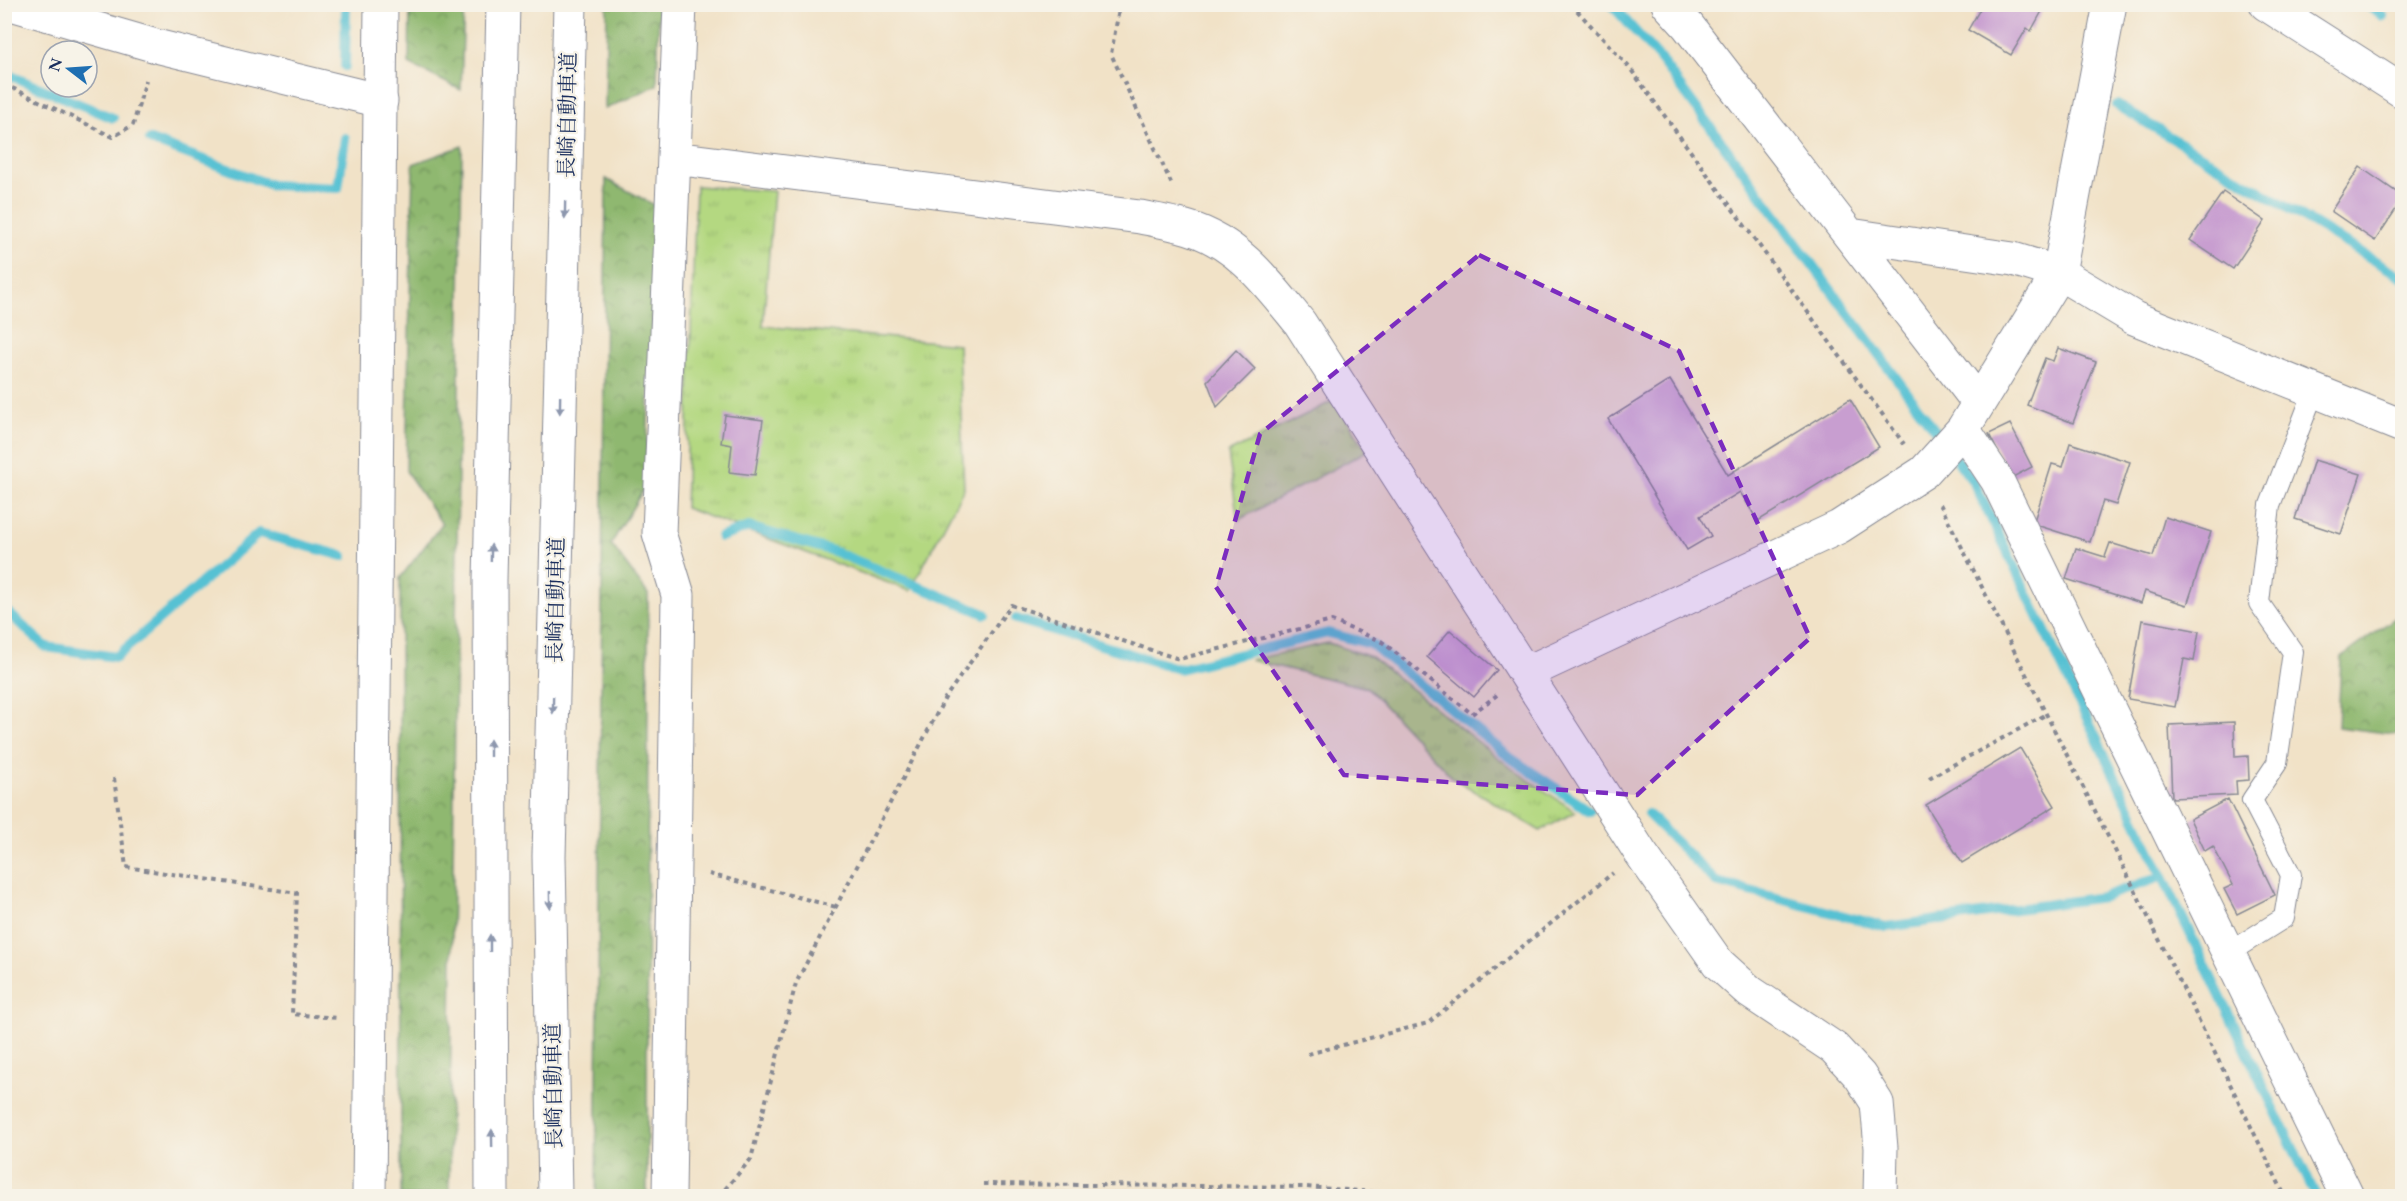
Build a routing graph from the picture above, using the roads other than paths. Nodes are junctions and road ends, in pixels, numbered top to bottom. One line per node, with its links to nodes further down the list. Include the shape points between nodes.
1 (11, 4): 10 (main road, via 156,46)
2 (381, 4): 10 (main road)
3 (503, 4): 20 (main road, one-way to 3, via 490,580)
4 (570, 4): 21 (main road, 長崎自動車道, one-way to 21, via 549,856)
5 (680, 4): 11 (main road)
6 (1668, 4): 12 (main road)
7 (2110, 4): 13 (main road)
8 (2266, 4): 9 (main road)
9 (2403, 91)
10 (381, 101): 19 (main road)
11 (674, 158): 17 (main road, via 1140,217 1192,229 1229,246 1262,276 1300,323); 22 (main road, via 659,533 678,595)
12 (1850, 235): 13 (main road, via 2013,259); 15 (main road)
13 (2059, 273): 14 (main road, via 2134,318); 15 (main road)
14 (2314, 391): 16 (main road); 18 (lane, via 2270,505 2259,603 2293,652 2277,763 2252,800 2291,875 2284,918)
15 (1971, 416): 17 (main road, via 1924,472 1839,527); 18 (main road, via 1997,480)
16 (2403, 426)
17 (1526, 673): 23 (main road, via 1640,852 1718,963 1750,992 1834,1048 1860,1076 1877,1103)
18 (2228, 953): 24 (main road)
19 (369, 1197)
20 (492, 1197)
21 (555, 1197)
22 (669, 1197)
23 (1880, 1197)
24 (2347, 1197)

